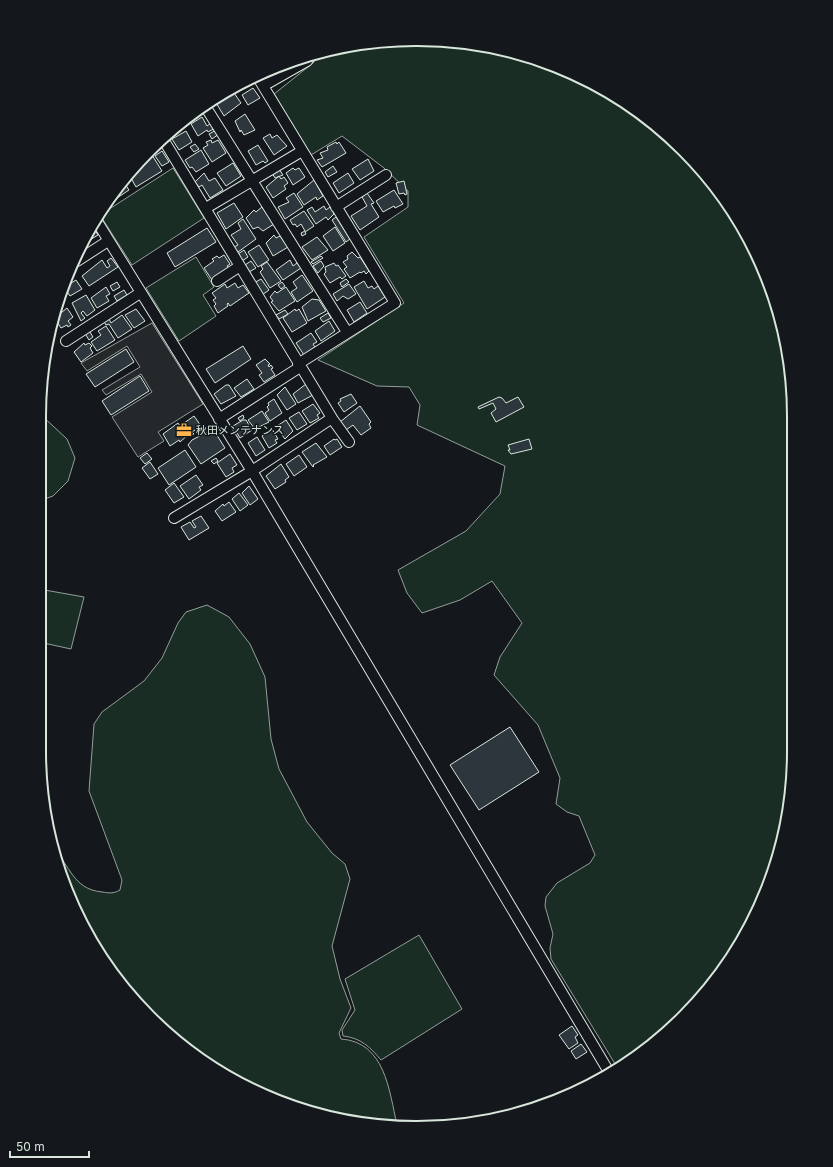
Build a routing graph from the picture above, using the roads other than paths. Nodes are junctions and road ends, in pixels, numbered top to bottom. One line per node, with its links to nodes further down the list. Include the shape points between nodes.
1 (299, 65): 3 (street)
2 (260, 81): 3 (street)
3 (262, 86): 6 (street)
4 (208, 110): 8 (street)
5 (166, 144): 10 (street)
6 (302, 151): 8 (street); 9 (street)
7 (386, 175): 9 (street)
8 (253, 180): 10 (street); 17 (street)
9 (336, 207): 17 (street, via 395,303)
10 (206, 208): 14 (street)
11 (99, 226): 12 (street)
12 (108, 241): 13 (street); 16 (street)
13 (82, 258)
14 (240, 266): 15 (street); 19 (street)
15 (217, 281)
16 (140, 293): 18 (street); 21 (street)
17 (347, 332): 19 (street)
18 (66, 341)
19 (299, 366): 20 (street); 21 (street)
20 (331, 417): 22 (street); 23 (street)
21 (219, 419): 23 (street)
22 (349, 442)
23 (252, 471): 24 (street); 25 (street)
24 (174, 518)
25 (607, 1068)

